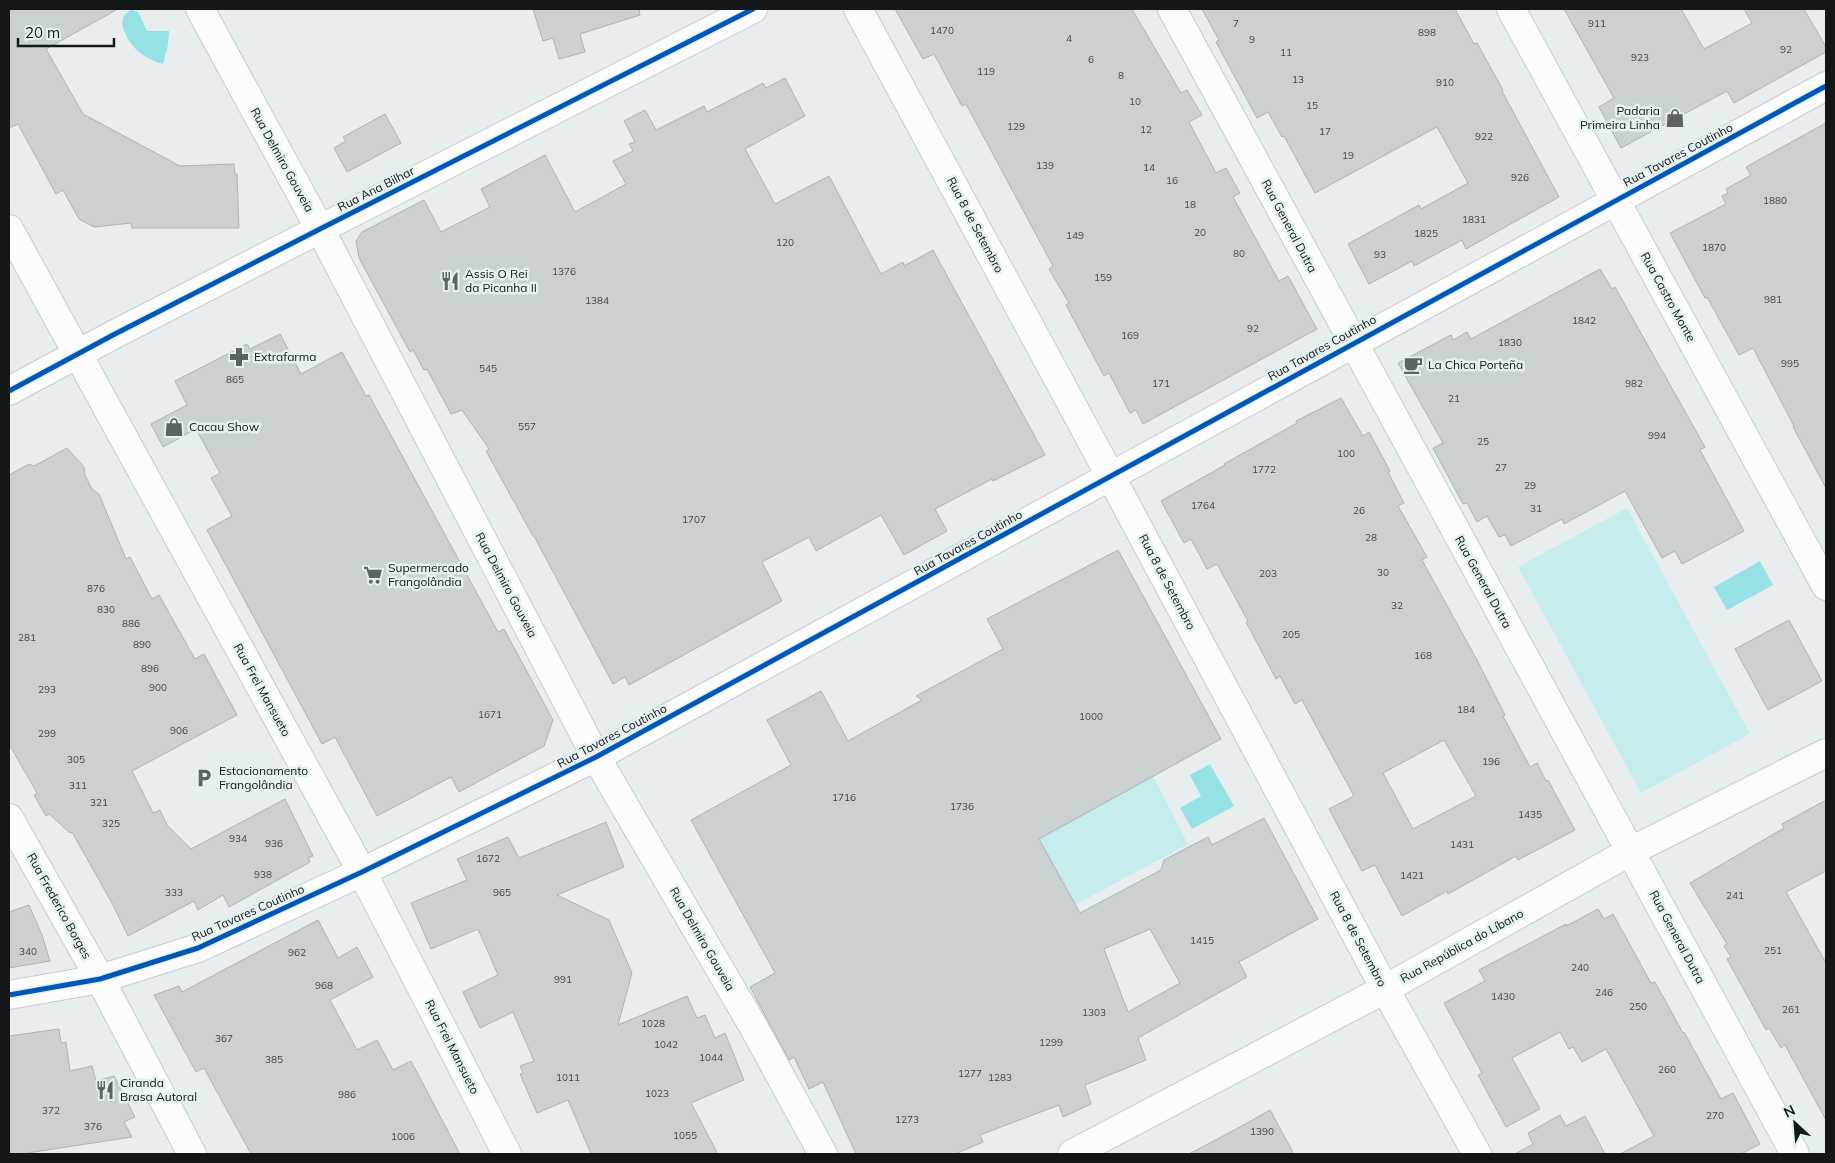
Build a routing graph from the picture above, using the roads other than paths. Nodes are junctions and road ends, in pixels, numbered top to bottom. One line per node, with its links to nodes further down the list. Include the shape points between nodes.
1 (200, 9): 9 (street, Rua Delmiro Gouveia)
2 (754, 9): 9 (street, Rua Ana Bilhar)
3 (858, 9): 13 (street, Rua 8 de Setembro)
4 (1172, 9): 10 (street, Rua General Dutra)
5 (1511, 9): 7 (street, Rua Castro Monte)
6 (1826, 86): 7 (street, Rua Tavares Coutinho)
7 (1615, 200): 10 (street, Rua Tavares Coutinho); 14 (street, Rua Castro Monte)
8 (9, 229): 11 (street, Rua Frei Mansueto)
9 (320, 229): 11 (street, Rua Ana Bilhar); 16 (street, Rua Delmiro Gouveia)
10 (1352, 343): 13 (street, Rua Tavares Coutinho); 18 (street, Rua General Dutra)
11 (78, 353): 12 (street, Rua Ana Bilhar); 19 (street, Rua Frei Mansueto)
12 (9, 391)
13 (1111, 477): 16 (street, Rua Tavares Coutinho); 21 (street, Rua 8 de Setembro)
14 (1826, 586)
15 (1826, 753): 18 (street, Rua República do Líbano)
16 (596, 757): 19 (street, Rua Tavares Coutinho); 25 (street, Rua Delmiro Gouveia)
17 (9, 818): 20 (street, Rua Frederico Borges)
18 (1631, 851): 21 (street, Rua República do Líbano); 28 (street, Rua General Dutra)
19 (362, 872): 20 (street, Rua Tavares Coutinho, via 198,948); 24 (street, Rua Frei Mansueto)
20 (100, 979): 22 (street, Rua Tavares Coutinho); 23 (street, Rua Frederico Borges)
21 (1385, 989): 26 (street, Rua República do Líbano); 27 (street, Rua 8 de Setembro)
22 (9, 995)
23 (192, 1154)
24 (507, 1154)
25 (823, 1154)
26 (1072, 1154)
27 (1477, 1154)
28 (1795, 1154)

